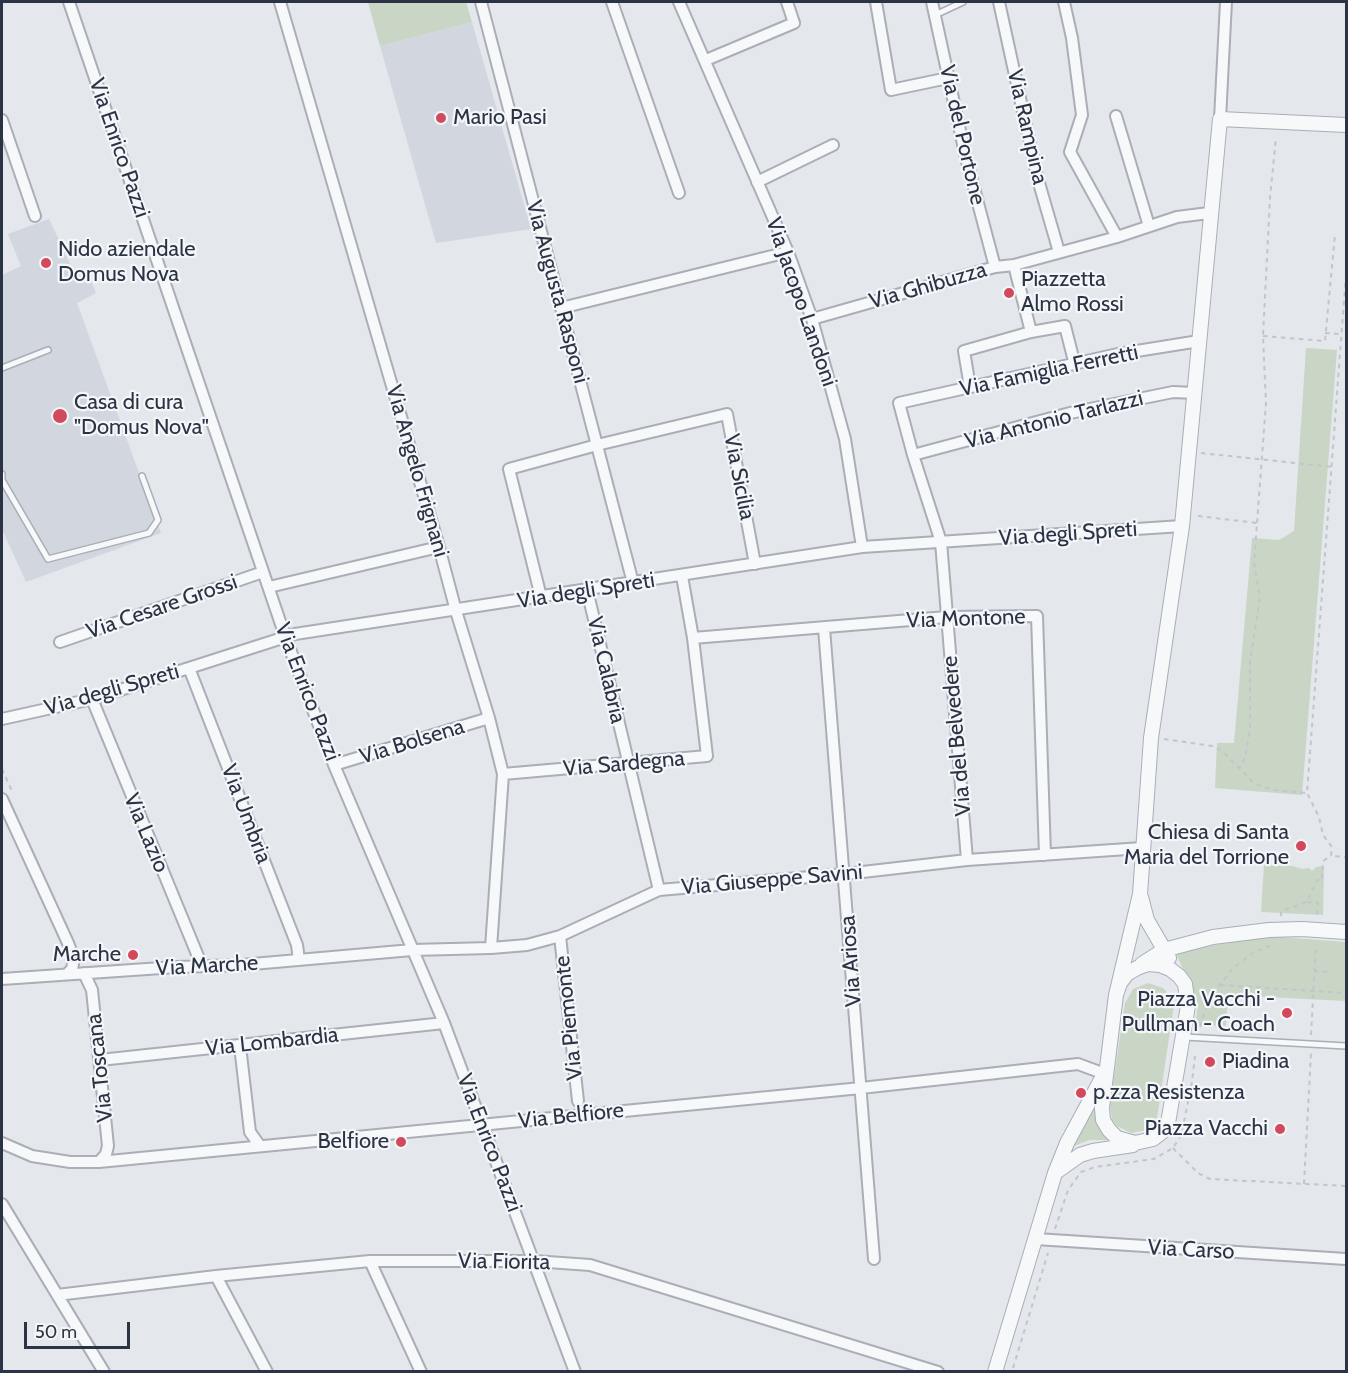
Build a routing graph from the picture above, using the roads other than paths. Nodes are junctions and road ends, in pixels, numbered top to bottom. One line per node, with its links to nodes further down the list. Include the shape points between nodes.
1 (69, 2): 50 (street, Via Enrico Pazzi)
2 (280, 2): 47 (street, Via Angelo Frignani)
3 (481, 2): 31 (street, Via Augusta Rasponi)
4 (612, 2): 22 (street)
5 (679, 2): 14 (street, Via Jacopo Landoni)
6 (787, 2): 14 (street, via 794,23)
7 (876, 2): 15 (street, via 891,90)
8 (932, 2): 13 (street, Via del Portone)
9 (963, 2): 13 (lane)
10 (999, 2): 28 (street, Via Rampina, via 1037,176)
11 (1064, 2): 26 (street, via 1082,115 1070,152)
12 (1226, 2): 17 (street)
13 (935, 15): 15 (street, Via del Portone)
14 (705, 60): 21 (street, Via Jacopo Landoni)
15 (948, 78): 30 (street, Via del Portone)
16 (1116, 116): 25 (street)
17 (1220, 119): 19 (street); 23 (street)
18 (2, 120): 24 (street)
19 (1347, 125)
20 (833, 145): 21 (street)
21 (757, 182): 27 (street, Via Jacopo Landoni)
22 (679, 193)
23 (1209, 213): 25 (street, Via Ghibuzza); 34 (street)
24 (35, 216)
25 (1149, 226): 26 (street, Via Ghibuzza)
26 (1117, 237): 28 (street, Via Ghibuzza)
27 (788, 252): 31 (street); 32 (street, Via Jacopo Landoni)
28 (1059, 252): 29 (street, Via Ghibuzza)
29 (1014, 265): 30 (street, Via Ghibuzza); 33 (street)
30 (995, 267): 32 (street, Via Ghibuzza)
31 (561, 308): 41 (street, Via Augusta Rasponi)
32 (812, 319): 48 (street, Via Jacopo Landoni, via 845,439)
33 (1031, 332): 36 (street, via 1065,326); 38 (street, via 963,351)
34 (1199, 341): 36 (street, Via Famiglia Ferretti); 39 (street)
35 (48, 350): 37 (lane)
36 (1074, 365): 38 (street, Via Famiglia Ferretti)
37 (2, 368)
38 (970, 387): 40 (street, Via Famiglia Ferretti)
39 (1196, 393): 42 (street, Via Antonio Tarlazzi, via 1173,392 1080,411); 45 (street)
40 (899, 403): 42 (street, Via del Belvedere)
41 (597, 445): 49 (street, Via Sicilia, via 727,414); 52 (street, Via Augusta Rasponi); 55 (street, via 509,469)
42 (913, 454): 46 (street, Via del Belvedere)
43 (2, 474): 44 (lane, via 48,559 149,533 158,520)
44 (142, 476)
45 (1182, 520): 46 (street, Via degli Spreti); 70 (street, via 1150,738)
46 (941, 542): 48 (street, Via degli Spreti); 57 (street, Via del Belvedere)
47 (439, 547): 53 (street, Via Cesare Grossi); 56 (street, Via Angelo Frignani)
48 (862, 547): 49 (street, Via degli Spreti)
49 (755, 564): 51 (street, Via degli Spreti)
50 (263, 572): 53 (street, Via Enrico Pazzi); 61 (street, Via Cesare Grossi)
51 (682, 576): 52 (street, Via degli Spreti); 60 (street, Via Sardegna)
52 (633, 583): 54 (street, Via degli Spreti)
53 (269, 587): 59 (street, Via Enrico Pazzi)
54 (587, 590): 55 (street, Via degli Spreti); 67 (street, Via Calabria)
55 (542, 597): 56 (street, Via degli Spreti)
56 (456, 611): 59 (street, Via degli Spreti); 64 (street, Via Angelo Frignani)
57 (947, 617): 58 (street, Via Montone); 71 (street, Via Montone, via 1037,616); 72 (street, Via del Belvedere)
58 (824, 628): 60 (street, Via Montone); 73 (street, Via Ariosa)
59 (285, 636): 62 (street, Via degli Spreti); 66 (street, Via Enrico Pazzi)
60 (693, 638): 67 (street, Via Sardegna, via 707,756)
61 (60, 642)
62 (189, 669): 63 (street, Via degli Spreti); 81 (street, Via Umbria, via 297,945)
63 (92, 699): 65 (street, Via degli Spreti); 82 (street, Via Lazio)
64 (489, 718): 66 (street, Via Bolsena); 68 (street, Via Angelo Frignani)
65 (2, 719)
66 (334, 765): 79 (street, Via Enrico Pazzi)
67 (627, 765): 68 (street, Via Sardegna); 74 (street, Via Calabria)
68 (503, 774): 78 (street, Via Angelo Frignani)
69 (2, 799): 85 (street, via 74,959)
70 (1142, 848): 71 (street, Via Giuseppe Savini); 75 (street)
71 (1045, 855): 72 (street, Via Giuseppe Savini)
72 (967, 860): 73 (street, Via Giuseppe Savini)
73 (845, 874): 74 (street, Via Giuseppe Savini); 95 (street, Via Ariosa)
74 (659, 890): 77 (street, Via Giuseppe Savini)
75 (1140, 894): 80 (street, via 1147,920); 88 (street)
76 (1347, 932): 80 (street, via 1269,930 1214,937)
77 (560, 936): 78 (street, Via Giuseppe Savini, via 527,945); 96 (street, Via Piemonte)
78 (491, 948): 79 (street, Via Giuseppe Savini)
79 (412, 950): 81 (street, Via Marche); 89 (street, Via Enrico Pazzi)
80 (1164, 950): 83 (street); 86 (street)
81 (299, 960): 82 (street, Via Marche)
82 (202, 966): 84 (street, Via Marche)
83 (1137, 968): 86 (street, via 1160,965); 88 (street, via 1127,974)
84 (84, 973): 85 (street, Via Marche); 93 (street, Via Toscana, via 92,990)
85 (67, 974): 87 (street, Via Marche)
86 (1179, 976): 90 (street, via 1188,995)
87 (2, 979)
88 (1116, 994): 94 (street)
89 (444, 1023): 91 (street, Via Lombardia); 99 (street, Via Enrico Pazzi)
90 (1183, 1037): 92 (lane); 101 (street, via 1168,1123 1153,1139)
91 (240, 1046): 93 (street, Via Lombardia); 102 (street, via 250,1132)
92 (1347, 1046)
93 (100, 1060): 103 (street, Via Toscana, via 108,1146)
94 (1105, 1074): 95 (street, Via Belfiore, via 1078,1064); 101 (street, via 1103,1120 1117,1138); 104 (street)
95 (861, 1088): 97 (street, Via Belfiore); 107 (street, Via Ariosa)
96 (578, 1101): 97 (street); 98 (street)
97 (593, 1113): 98 (street, Via Belfiore)
98 (564, 1116): 99 (street, Via Belfiore)
99 (482, 1125): 102 (street, Via Belfiore); 110 (street, Via Enrico Pazzi)
100 (2, 1143): 103 (street, Via Belfiore, via 32,1156)
101 (1142, 1143): 104 (street, via 1080,1155)
102 (260, 1146): 103 (street, Via Belfiore)
103 (99, 1162)
104 (1055, 1173): 106 (street)
105 (2, 1204): 112 (street)
106 (1036, 1239): 108 (street, Via Carso); 118 (street)
107 (874, 1259)
108 (1347, 1259)
109 (370, 1261): 110 (street, Via Fiorita); 111 (street, Via Fiorita); 115 (street)
110 (534, 1262): 116 (street, Via Enrico Pazzi); 117 (street, Via Fiorita, via 590,1265)
111 (216, 1276): 112 (street, Via Fiorita); 114 (street)
112 (57, 1295): 113 (street)
113 (104, 1371)
114 (267, 1371)
115 (421, 1371)
116 (575, 1371)
117 (938, 1371)
118 (995, 1371)

